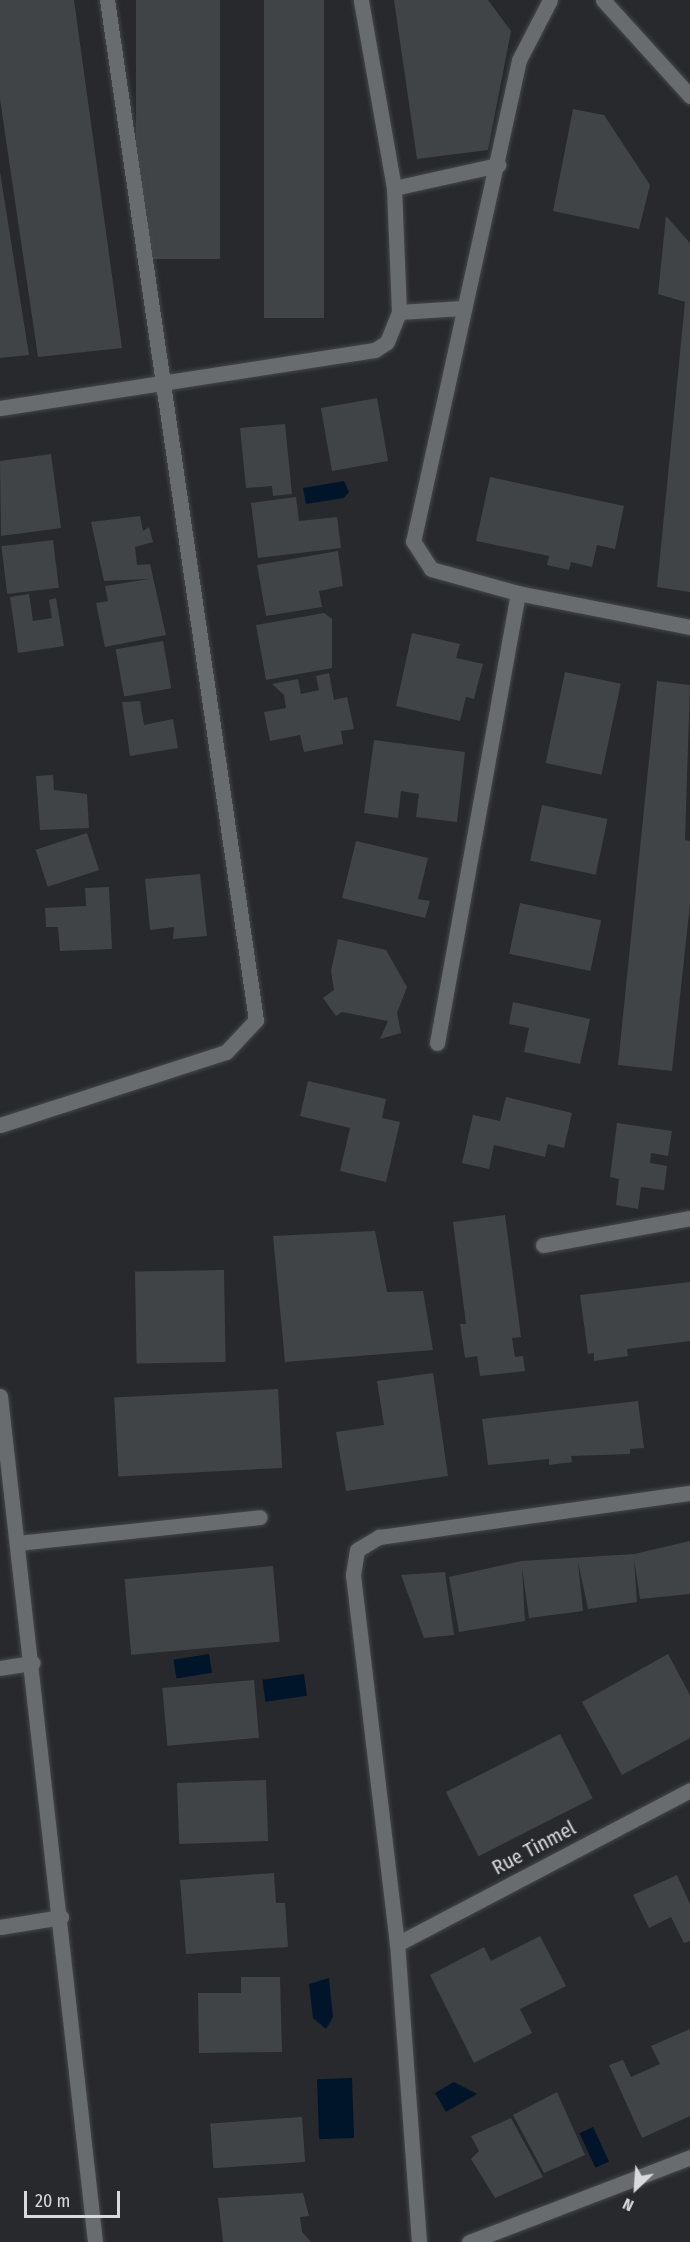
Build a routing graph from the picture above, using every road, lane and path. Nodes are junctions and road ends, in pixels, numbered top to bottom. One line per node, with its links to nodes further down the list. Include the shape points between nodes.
1 (107, 0): 10 (street)
2 (361, 0): 7 (street)
3 (550, 0): 6 (street, via 519,60)
4 (603, 0): 5 (street)
5 (690, 96)
6 (498, 165): 7 (street); 8 (street)
7 (394, 188): 9 (street)
8 (462, 308): 9 (street); 12 (street, via 413,541 431,569)
9 (399, 312): 10 (street, via 394,331 375,350)
10 (160, 386): 11 (street); 15 (street, via 256,1020 226,1052)
11 (0, 408)
12 (518, 593): 13 (street); 14 (street)
13 (690, 627)
14 (437, 1043)
15 (0, 1125)
16 (690, 1218): 17 (street)
17 (543, 1245)
18 (0, 1396): 19 (street)
19 (1, 1419): 22 (street)
20 (690, 1493): 28 (street, via 379,1537 357,1550 353,1575)
21 (260, 1517): 22 (street)
22 (18, 1543): 23 (street)
23 (33, 1663): 24 (street); 26 (street)
24 (0, 1668)
25 (690, 1790): 28 (street, Rue Tinmel)
26 (61, 1917): 27 (street); 30 (street)
27 (0, 1927)
28 (397, 1944): 31 (street)
29 (690, 2157): 32 (street)
30 (95, 2242)
31 (418, 2242)
32 (469, 2242)

